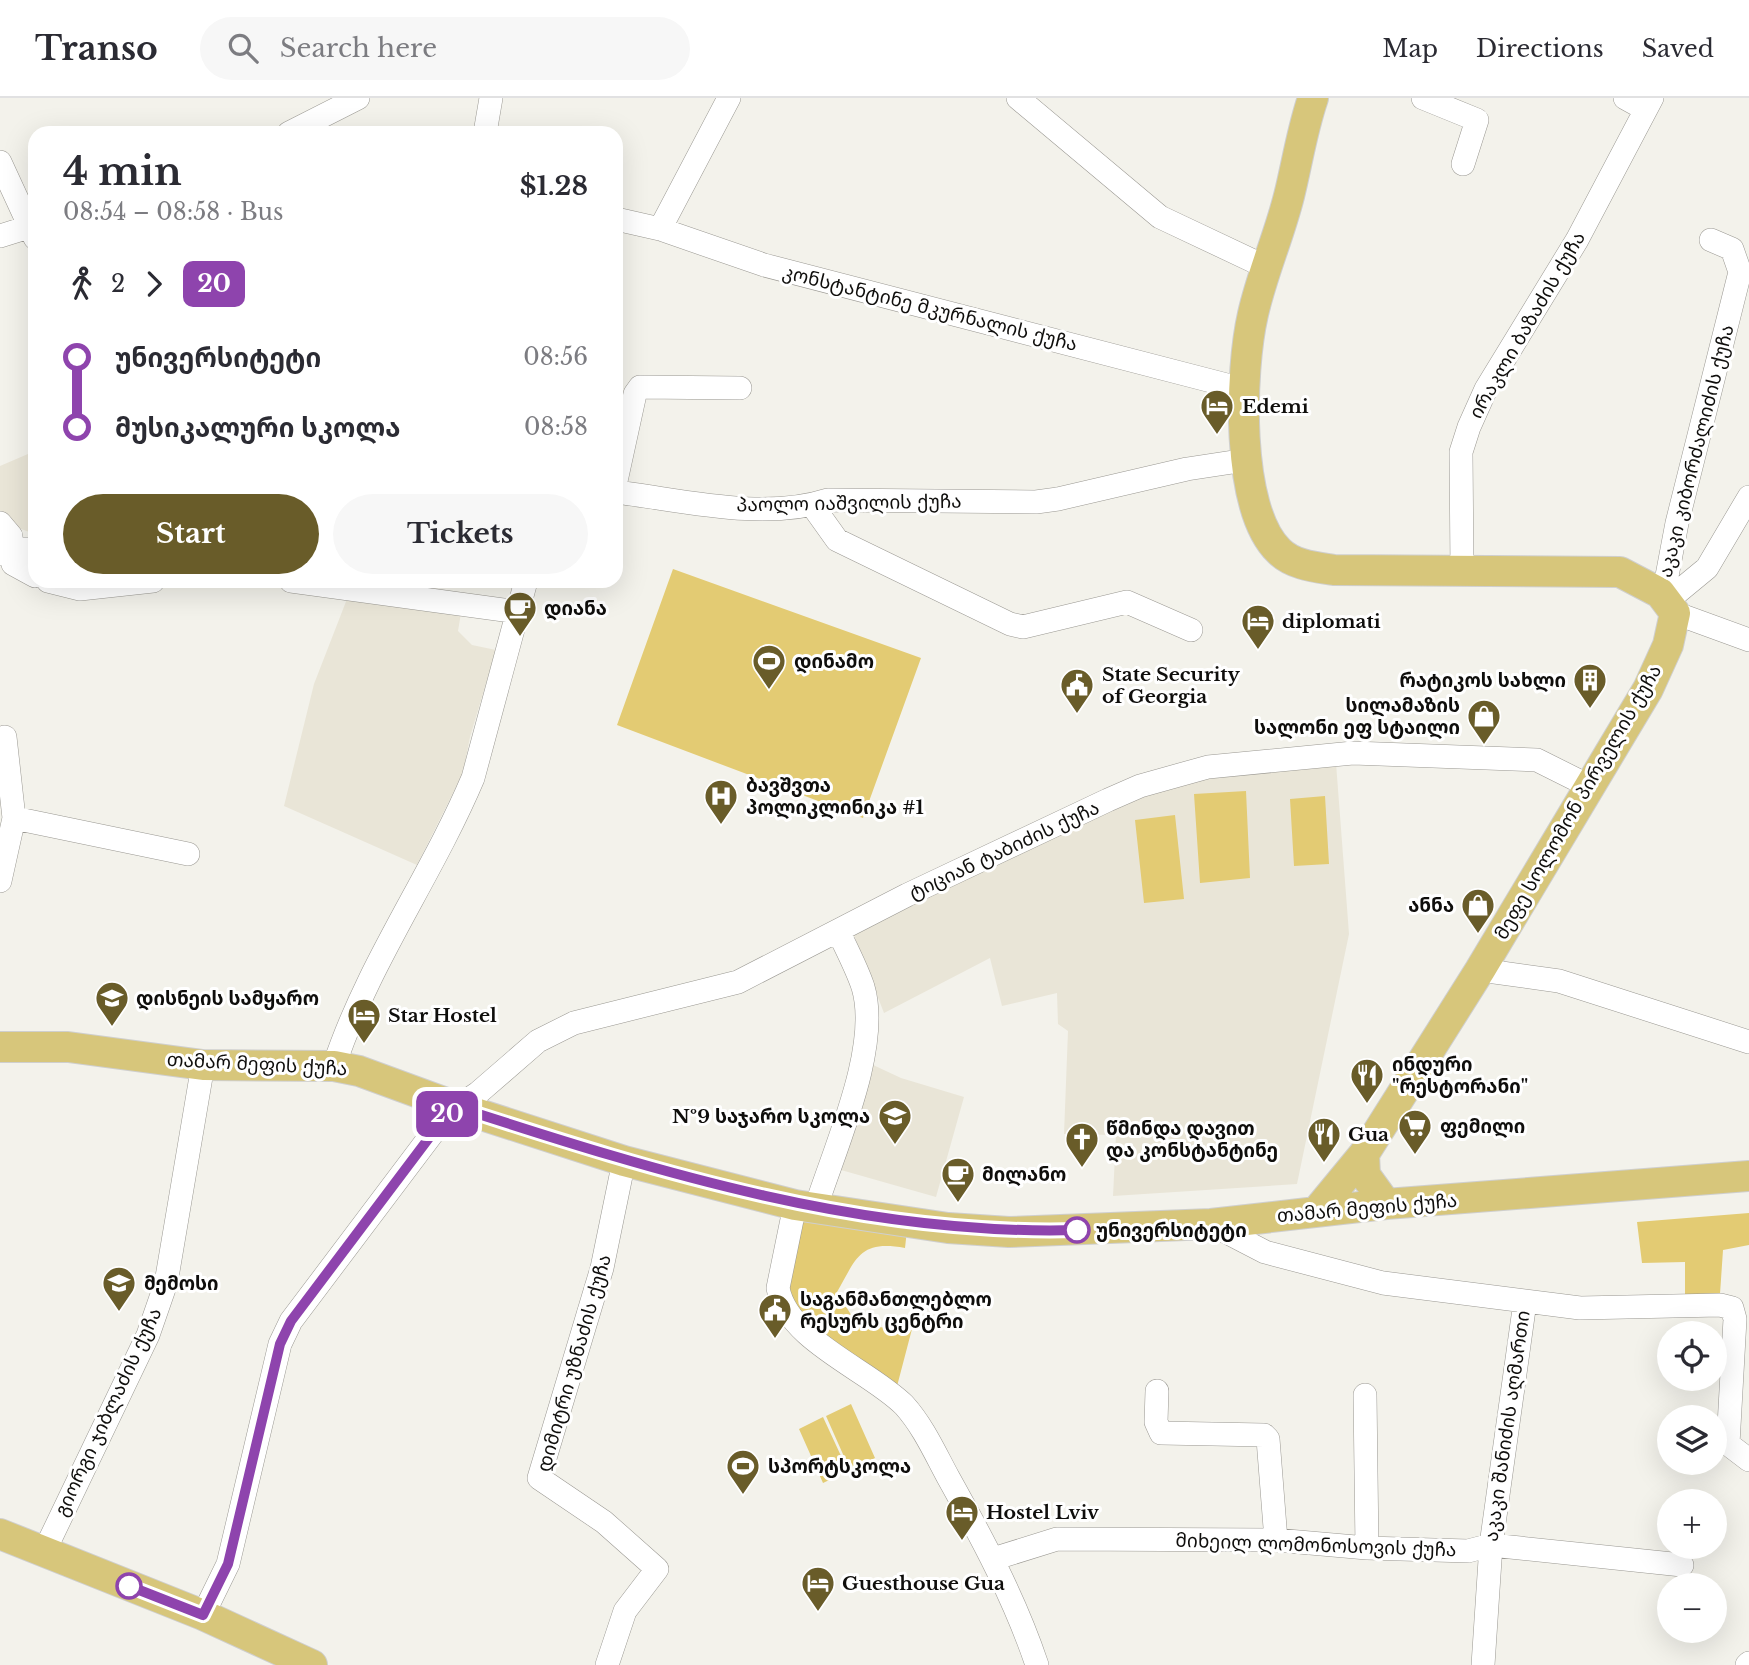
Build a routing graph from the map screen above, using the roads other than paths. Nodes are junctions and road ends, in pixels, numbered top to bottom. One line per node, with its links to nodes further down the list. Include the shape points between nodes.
1 (358, 98): 8 (street)
2 (491, 98): 9 (street)
3 (729, 98): 14 (street)
4 (1313, 98): 18 (main road)
5 (1423, 98): 11 (street, via 1477,120)
6 (1641, 102): 29 (street, ირაკლი ბაზაძის ქუჩა, via 1577,240 1486,388 1469,427 1461,452)
7 (1032, 103): 18 (street, via 1160,217)
8 (303, 126)
9 (486, 126)
10 (0, 162): 12 (street)
11 (1463, 164)
12 (28, 220)
13 (623, 221): 14 (street, კონსტანტინე მკურნალის ქუჩა)
14 (660, 229): 20 (street, კონსტანტინე მკურნალის ქუჩა, via 764,265)
15 (28, 231): 16 (street)
16 (0, 236)
17 (1711, 240): 34 (street, აკაკი კიბორძალიძის ქუჩა, via 1732,249 1740,272 1667,576)
18 (1268, 268): 20 (main road, via 1253,314)
19 (740, 388): 21 (street, via 639,387)
20 (1246, 390): 22 (main road)
21 (623, 449)
22 (1246, 460): 25 (street, პაოლო იაშვილის ქუჩა, via 1058,499 828,500); 29 (main road, via 1266,533 1279,552 1304,565 1334,570)
23 (623, 493): 25 (street, პაოლო იაშვილის ქუჩა, via 735,506)
24 (1749, 497): 34 (street, via 1707,568)
25 (812, 505): 36 (street, via 837,540 1010,624 1023,627 1127,602)
26 (0, 523): 28 (street, via 11,536)
27 (28, 549): 28 (street)
28 (6, 551): 30 (street, via 13,564)
29 (1462, 569): 34 (main road, via 1608,570 1632,577)
30 (28, 572)
31 (401, 588): 33 (street)
32 (524, 588): 35 (street)
33 (432, 590): 35 (street)
34 (1667, 603): 37 (street); 39 (main road, მეფე სოლომონ პირველის ქუჩა, via 1668,645 1648,688)
35 (519, 612): 48 (street, via 473,778 373,969)
36 (1191, 630)
37 (1749, 640)
38 (5, 737): 40 (street)
39 (1589, 786): 43 (street, ტიციან ტაბიძის ქუჩა, via 1537,760 1353,754 1208,767 1108,800); 44 (main road, მეფე სოლომონ პირველის ქუჩა)
40 (14, 818): 41 (street); 42 (street)
41 (187, 855)
42 (0, 881)
43 (839, 933): 49 (street, ტიციან ტაბიძის ქუჩა, via 738,982 573,1023 538,1041); 54 (street, via 863,988 868,1035 855,1088)
44 (1480, 970): 45 (street, via 1559,981); 50 (main road, მეფე სოლომონ პირველის ქუჩა)
45 (1749, 1042)
46 (0, 1047): 47 (main road, თამარ მეფის ქუჩა, via 68,1047)
47 (203, 1065): 48 (main road, თამარ მეფის ქუჩა); 65 (street, გიორგი ჯიბლაძის ქუჩა, via 166,1283 148,1335)
48 (334, 1066): 49 (main road, თამარ მეფის ქუჩა)
49 (460, 1108): 51 (main road, თამარ მეფის ქუჩა); 68 (street, ტიციან ტაბიძის ქუჩა, via 447,1114 291,1321 280,1344 228,1564)
50 (1364, 1154): 53 (main road, via 1365,1175); 55 (main road, მეფე სოლომონ პირველის ქუჩა)
51 (624, 1161): 54 (main road, თამარ მეფის ქუჩა); 70 (street, დიმიტრი უზნაძის ქუჩა, via 602,1268 539,1478 604,1522 657,1569 625,1611)
52 (1749, 1176): 53 (main road, თამარ მეფის ქუჩა)
53 (1386, 1204): 55 (main road, თამარ მეფის ქუჩა)
54 (806, 1205): 56 (main road, თამარ მეფის ქუჩა, via 948,1228 1009,1232); 66 (street, via 778,1288 780,1302 818,1342 892,1394 917,1421)
55 (1317, 1211): 56 (main road, თამარ მეფის ქუჩა)
56 (1210, 1224): 57 (street, აკაკი შანიძის აღმართი, via 1265,1252 1370,1280)
57 (1525, 1302): 60 (street, via 1580,1308 1731,1308 1735,1319 1728,1444); 63 (street, აკაკი შანიძის აღმართი)
58 (1157, 1391): 62 (street, via 1156,1422 1161,1433 1264,1435 1268,1439)
59 (1365, 1395): 64 (street)
60 (1749, 1461)
61 (0, 1534): 65 (main road)
62 (1276, 1540): 64 (street, მიხეილ ლომონოსოვის ქუჩა); 66 (street, მიხეილ ლომონოსოვის ქუჩა, via 1057,1539)
63 (1491, 1545): 64 (street, მიხეილ ლომონოსოვის ქუჩა, via 1468,1551); 67 (street, მიხეილ ლომონოსოვის ქუჩა); 72 (street, აკაკი შანიძის აღმართი)
64 (1367, 1548)
65 (44, 1552): 68 (main road)
66 (993, 1559): 71 (street)
67 (1682, 1565)
68 (203, 1615): 69 (main road)
69 (312, 1665)
70 (607, 1665)
71 (1037, 1665)
72 (1483, 1665)

